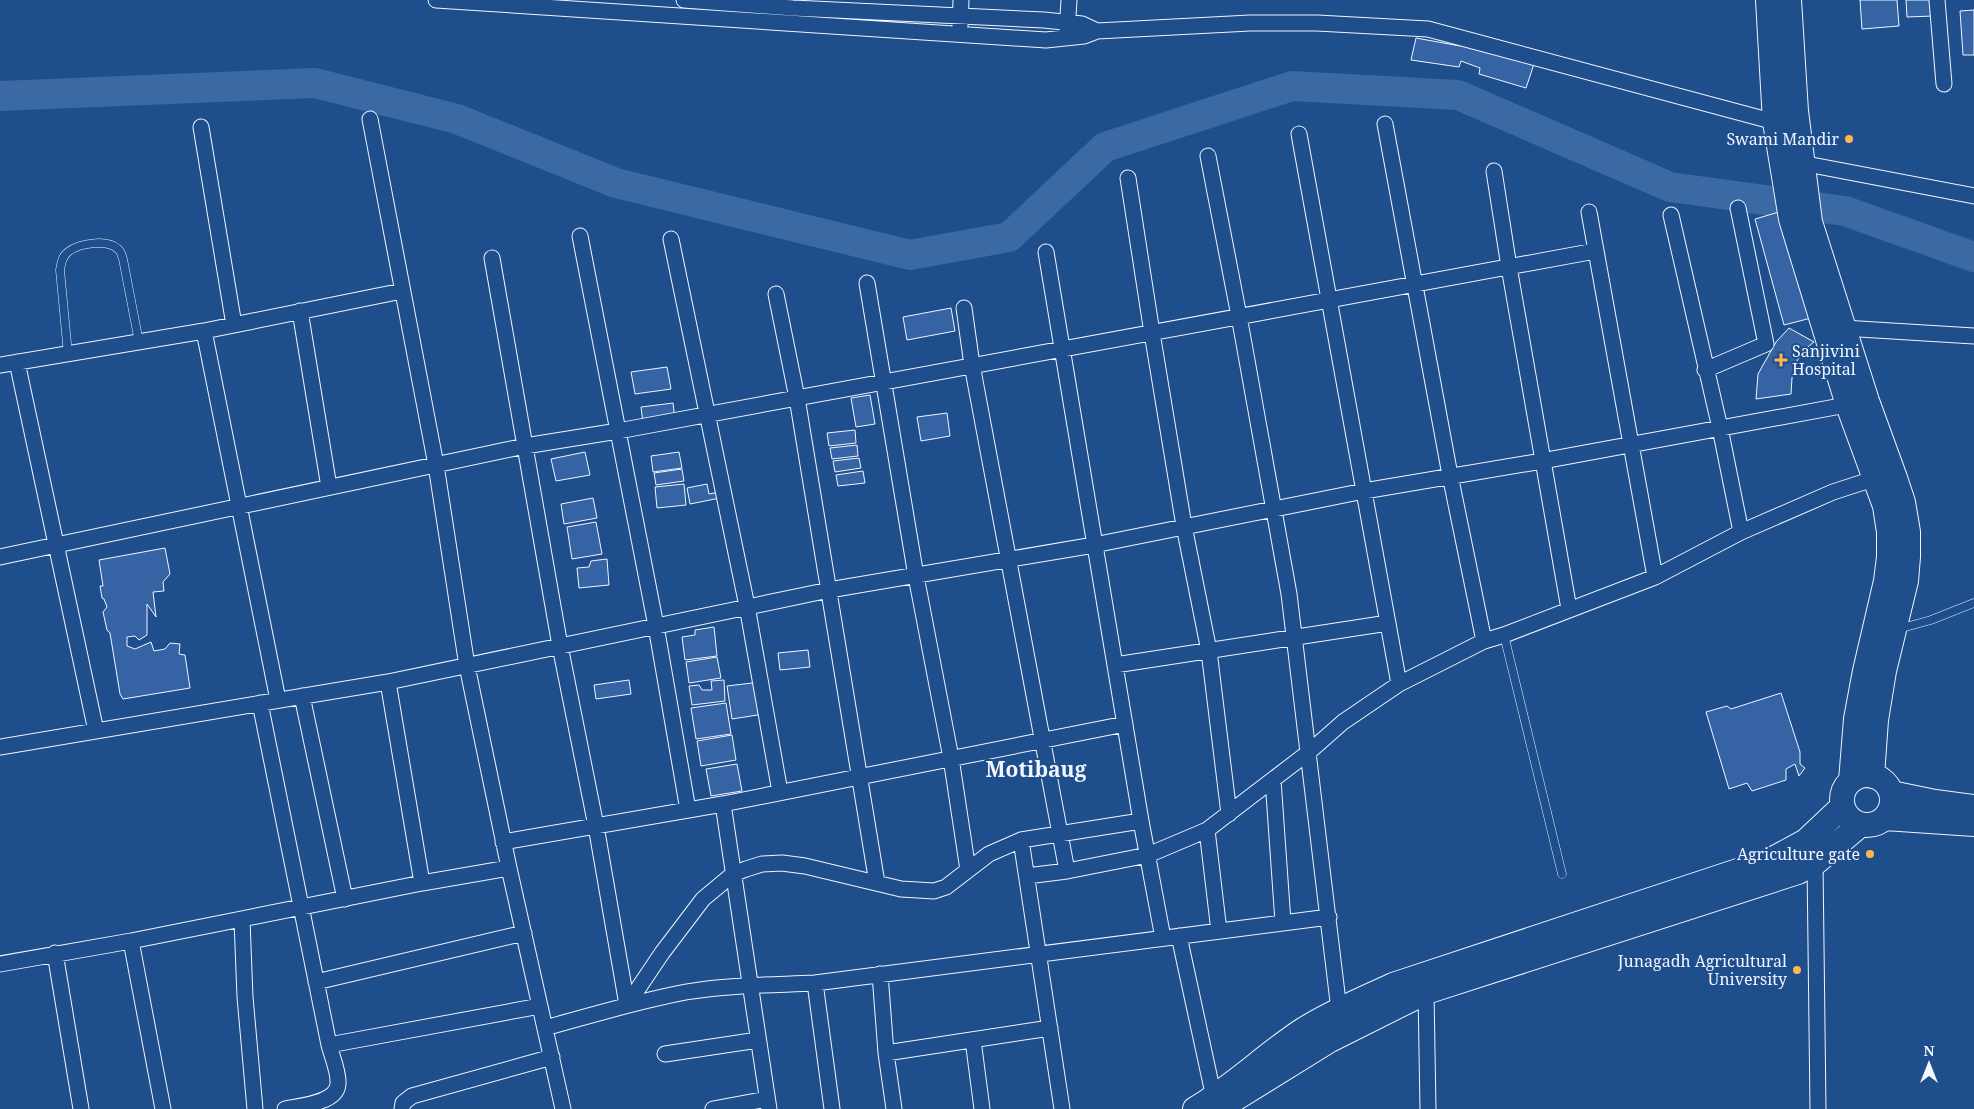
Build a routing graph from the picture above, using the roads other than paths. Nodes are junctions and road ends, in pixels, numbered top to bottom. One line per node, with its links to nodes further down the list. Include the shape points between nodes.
1 (446, 0): 9 (street)
2 (684, 0): 8 (street)
3 (961, 0): 12 (street)
4 (1069, 0): 14 (street)
5 (1768, 0): 21 (main road)
6 (1789, 0): 26 (main road, via 1796,111)
7 (1937, 0): 19 (street)
8 (708, 1): 10 (street); 13 (street)
9 (539, 4): 11 (street)
10 (793, 4): 12 (street); 15 (street)
11 (622, 6): 13 (street)
12 (960, 16): 14 (street); 17 (street)
13 (707, 18): 15 (street)
14 (1068, 22): 16 (street); 18 (street)
15 (792, 23): 17 (street)
16 (1097, 31): 18 (street); 21 (street, via 1250,23 1428,29)
17 (959, 33): 18 (street, via 1046,40)
18 (1067, 38)
19 (1944, 84)
20 (370, 119): 42 (street)
21 (1775, 122): 26 (main road)
22 (1385, 124): 41 (street)
23 (200, 127): 48 (street)
24 (1299, 134): 44 (street)
25 (1208, 156): 47 (street)
26 (1792, 167): 29 (street); 33 (main road)
27 (1494, 171): 39 (street)
28 (1128, 178): 51 (street)
29 (1974, 196)
30 (1738, 208): 59 (street, via 1766,344)
31 (1589, 212): 36 (street)
32 (1670, 215): 59 (street)
33 (1800, 220): 49 (main road); 62 (main road)
34 (580, 236): 65 (street)
35 (672, 239): 63 (street)
36 (1595, 251): 39 (street); 66 (street)
37 (1046, 252): 54 (street)
38 (492, 258): 67 (street)
39 (1509, 267): 41 (street); 68 (street)
40 (867, 283): 60 (street)
41 (1416, 284): 44 (street); 70 (street)
42 (402, 291): 46 (street); 69 (street)
43 (776, 294): 61 (street)
44 (1329, 300): 47 (street); 73 (street)
45 (964, 308): 58 (street)
46 (300, 312): 48 (street); 72 (street)
47 (1240, 316): 51 (street); 76 (street)
48 (234, 325): 50 (street)
49 (1843, 328): 52 (street); 62 (main road)
50 (204, 331): 53 (street); 75 (street)
51 (1152, 333): 54 (street); 77 (street)
52 (1974, 336)
53 (139, 342): 55 (street); 55 (lane, via 124,259 119,250 109,244 80,247 67,252 60,270)
54 (1061, 349): 58 (street); 80 (street)
55 (68, 354): 56 (street)
56 (17, 362): 57 (street); 79 (street)
57 (0, 365)
58 (972, 365): 60 (street); 82 (street)
59 (1705, 370): 64 (street)
60 (884, 381): 61 (street); 83 (street)
61 (796, 398): 63 (street); 85 (street)
62 (1857, 403): 64 (street); 71 (main road); 74 (main road)
63 (709, 414): 65 (street); 87 (street)
64 (1720, 428): 66 (street); 78 (street)
65 (618, 431): 67 (street); 90 (street)
66 (1632, 445): 68 (street); 84 (street)
67 (525, 446): 69 (street); 95 (street)
68 (1542, 460): 70 (street); 88 (street)
69 (436, 465): 72 (street); 98 (street)
70 (1450, 475): 73 (street); 94 (street)
71 (1876, 478): 74 (main road); 78 (street, via 1833,492)
72 (329, 487): 75 (street)
73 (1364, 491): 76 (street); 89 (street)
74 (1894, 504): 91 (main road, via 1908,532 1906,581); 111 (main road, via 1886,581 1856,719)
75 (240, 505): 79 (street); 102 (street)
76 (1273, 508): 77 (street); 93 (street)
77 (1184, 526): 80 (street); 96 (street)
78 (1741, 532): 84 (street)
79 (56, 544): 81 (street); 105 (street)
80 (1094, 545): 82 (street); 97 (street)
81 (0, 557)
82 (1008, 560): 83 (street); 106 (street)
83 (916, 576): 85 (street); 109 (street)
84 (1655, 577): 88 (street)
85 (830, 590): 87 (street); 110 (street)
86 (1974, 603): 91 (lane)
87 (748, 606): 90 (street); 113 (street)
88 (1569, 609): 92 (street)
89 (1388, 622): 93 (street); 100 (street)
90 (656, 626): 95 (street); 118 (street)
91 (1894, 631): 111 (main road)
92 (1504, 635): 94 (street); 135 (lane)
93 (1295, 638): 96 (street); 108 (street)
94 (1484, 641): 100 (street)
95 (560, 646): 98 (street); 124 (street)
96 (1209, 650): 97 (street); 119 (street)
97 (1115, 664): 104 (street)
98 (467, 666): 99 (street); 128 (street)
99 (388, 682): 101 (street); 137 (street)
100 (1399, 684): 108 (street, via 1343,722)
101 (302, 696): 102 (street); 139 (street)
102 (278, 700): 103 (street)
103 (260, 703): 105 (street); 140 (street)
104 (1125, 724): 106 (street); 121 (street)
105 (96, 731): 107 (street)
106 (1042, 740): 109 (street); 126 (street)
107 (0, 747)
108 (1309, 752): 112 (street); 141 (street)
109 (951, 758): 110 (street); 132 (street)
110 (860, 778): 113 (street); 138 (street)
111 (1861, 778): 114 (main road, via 1880,779); 116 (main road, via 1843,792)
112 (1273, 780): 119 (street); 143 (street)
113 (780, 792): 115 (street)
114 (1891, 793): 117 (main road); 120 (main road, via 1890,811)
115 (723, 804): 118 (street); 134 (street)
116 (1842, 807): 123 (main road, via 1852,821); 159 (main road, via 1806,841 1771,860 1401,983)
117 (1974, 807)
118 (688, 810): 124 (street)
119 (1230, 814): 125 (street)
120 (1885, 818): 122 (main road); 123 (main road, via 1869,826)
121 (1141, 821): 126 (street); 129 (street)
122 (1974, 824)
123 (1860, 825): 130 (main road)
124 (596, 826): 128 (street); 157 (street)
125 (1207, 830): 129 (street); 144 (street)
126 (1059, 832): 127 (street); 133 (street)
127 (1021, 840): 132 (street, via 989,854); 136 (street)
128 (503, 842): 131 (street)
129 (1148, 855): 133 (street); 147 (street)
130 (1815, 863): 156 (main road, via 1768,883); 182 (street)
131 (509, 868): 137 (street); 145 (street)
132 (968, 870): 138 (street, via 946,887 934,891 901,889)
133 (1067, 871): 136 (street)
134 (733, 874): 138 (street, via 762,864 782,863); 155 (street); 157 (street, via 702,899)
135 (1562, 874)
136 (1027, 876): 150 (street)
137 (422, 883): 139 (street)
138 (877, 883)
139 (345, 899): 140 (street)
140 (302, 908): 142 (street); 153 (street)
141 (1329, 917): 143 (street); 159 (street)
142 (242, 920): 148 (street); 172 (street)
143 (1283, 922): 144 (street)
144 (1219, 931): 146 (street)
145 (524, 933): 153 (street); 158 (street)
146 (1179, 936): 147 (street); 169 (street)
147 (1163, 938): 150 (street)
148 (131, 941): 149 (street); 171 (street)
149 (55, 953): 151 (street); 170 (street)
150 (1038, 954): 152 (street); 161 (street)
151 (0, 964)
152 (880, 974): 154 (street); 165 (street)
153 (316, 982): 164 (street)
154 (815, 983): 155 (street); 177 (street)
155 (750, 986): 157 (street, via 687,992); 162 (street)
156 (1426, 992): 169 (main road); 181 (street)
157 (627, 1005): 160 (street)
158 (540, 1006): 160 (street); 164 (street)
159 (1339, 1010): 169 (main road, via 1282,1044)
160 (545, 1028): 167 (street)
161 (1050, 1028): 163 (street); 180 (street)
162 (758, 1040): 166 (street); 168 (street)
163 (973, 1040): 165 (street); 179 (street)
164 (329, 1045): 173 (street, via 337,1090 330,1098)
165 (886, 1053): 178 (street)
166 (665, 1054)
167 (552, 1057): 174 (street, via 412,1096); 175 (street)
168 (768, 1104): 176 (street)
169 (1209, 1105)
170 (81, 1109)
171 (163, 1109)
172 (255, 1109)
173 (285, 1109)
174 (402, 1109)
175 (564, 1109)
176 (713, 1109)
177 (832, 1109)
178 (894, 1109)
179 (982, 1109)
180 (1062, 1109)
181 (1428, 1109)
182 (1818, 1109)

